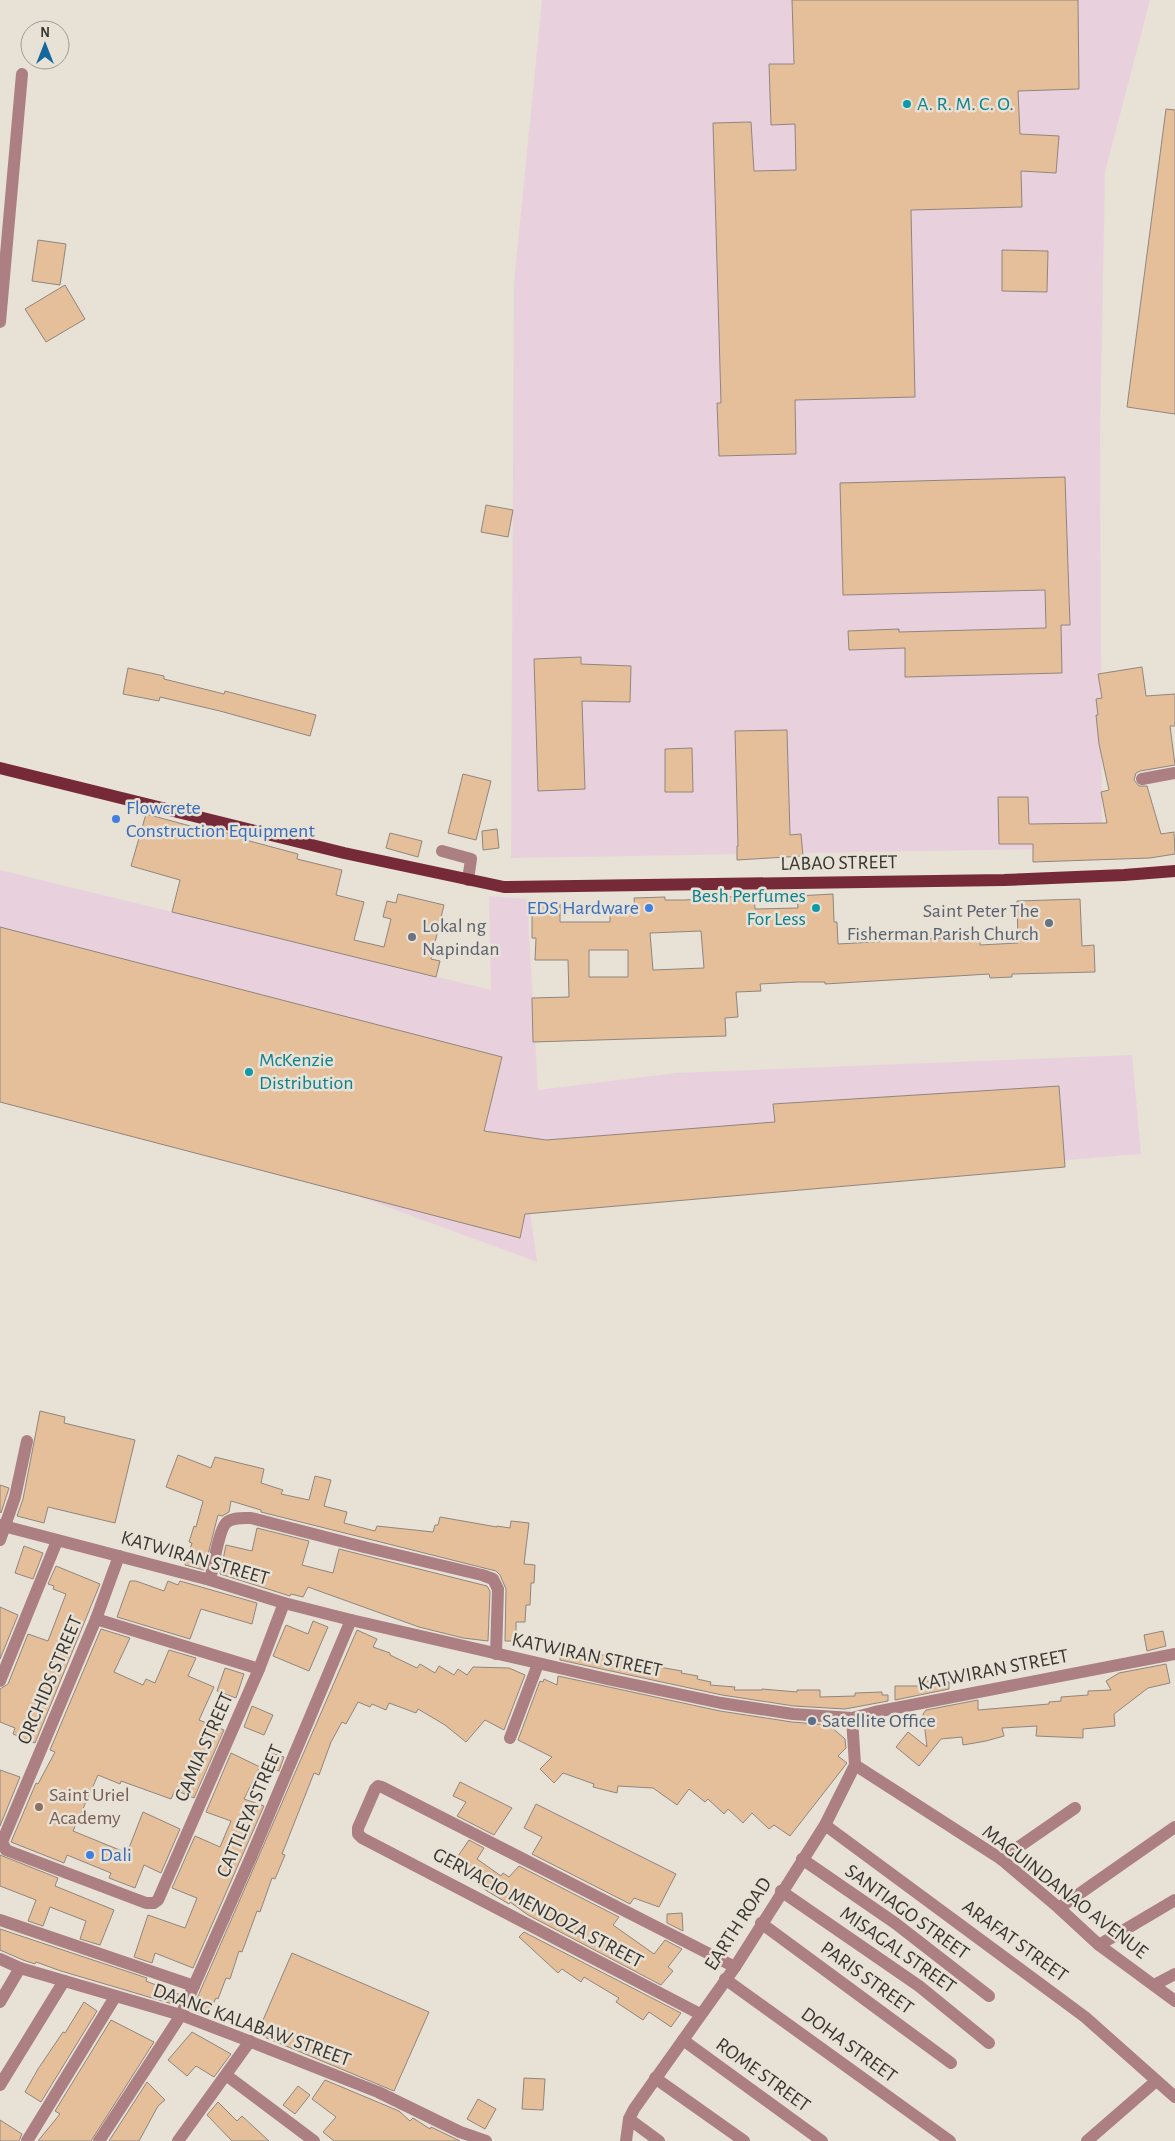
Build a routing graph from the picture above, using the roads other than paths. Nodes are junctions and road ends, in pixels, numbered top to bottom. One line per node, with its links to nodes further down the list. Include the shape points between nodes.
1 (22, 74): 2 (street)
2 (0, 322)
3 (0, 768): 8 (main road, LABAO STREET, via 352,855)
4 (1175, 773): 5 (street)
5 (1142, 779)
6 (442, 851): 8 (street, via 471,859)
7 (1175, 871): 8 (main road, LABAO STREET, via 1004,880 504,888)
8 (468, 880)
9 (27, 1441): 10 (street, via 15,1497)
10 (3, 1526): 11 (street); 12 (street, KATWIRAN STREET)
11 (0, 1540)
12 (57, 1541): 13 (street, KATWIRAN STREET); 22 (street)
13 (120, 1556): 14 (street, KATWIRAN STREET); 16 (street, ORCHIDS STREET)
14 (210, 1580): 15 (street, KATWIRAN STREET); 18 (street, via 224,1526 232,1519 243,1518 482,1575 493,1579 498,1589)
15 (284, 1603): 17 (street, KATWIRAN STREET); 21 (street, CAMIA STREET)
16 (96, 1619): 21 (street); 33 (street, ORCHIDS STREET, via 3,1845 6,1850 140,1901)
17 (351, 1620): 18 (street, KATWIRAN STREET); 45 (street, CATTLEYA STREET)
18 (496, 1654): 20 (street, KATWIRAN STREET)
19 (1175, 1654): 23 (street, KATWIRAN STREET)
20 (538, 1664): 23 (street, KATWIRAN STREET, via 721,1702 793,1714); 24 (street)
21 (259, 1668): 33 (street, CAMIA STREET)
22 (0, 1681)
23 (852, 1718): 25 (street)
24 (510, 1738)
25 (855, 1765): 27 (street, EARTH ROAD); 30 (street, MAGUINDANAO AVENUE)
26 (1075, 1808): 30 (street)
27 (825, 1825): 29 (street, EARTH ROAD); 58 (street, ARAFAT STREET, via 1085,2016)
28 (1175, 1827): 34 (street)
29 (802, 1859): 31 (street, EARTH ROAD); 46 (street, SANTIAGO STREET, via 895,1924)
30 (1001, 1859): 34 (street, MAGUINDANAO AVENUE)
31 (781, 1891): 36 (street, EARTH ROAD); 54 (street, MISAGAL STREET, via 919,1986)
32 (1175, 1900): 37 (street)
33 (154, 1903)
34 (1059, 1908): 37 (street, MAGUINDANAO AVENUE)
35 (0, 1920): 45 (street)
36 (761, 1923): 39 (street, EARTH ROAD); 55 (street, PARIS STREET)
37 (1099, 1945): 44 (street, MAGUINDANAO AVENUE)
38 (0, 1959): 40 (street, DAANG KALABAW STREET)
39 (734, 1967): 42 (street, EARTH ROAD); 50 (street, GERVACIO MENDOZA STREET, via 382,1787 375,1789 358,1828 362,1838)
40 (20, 1968): 43 (street, DAANG KALABAW STREET); 49 (street)
41 (1175, 1974): 44 (street)
42 (725, 1979): 50 (street, EARTH ROAD); 72 (street, DOHA STREET)
43 (64, 1981): 47 (street, DAANG KALABAW STREET); 59 (street)
44 (1154, 1985): 48 (street, MAGUINDANAO AVENUE)
45 (194, 1986): 51 (street, CATTLEYA STREET)
46 (989, 1996)
47 (116, 1997): 51 (street, DAANG KALABAW STREET); 63 (street)
48 (1175, 2001)
49 (0, 2002)
50 (700, 2014): 52 (street, EARTH ROAD)
51 (181, 2015): 53 (street, DAANG KALABAW STREET); 64 (street, CATTLEYA STREET)
52 (683, 2040): 57 (street, EARTH ROAD); 71 (street, ROME STREET)
53 (250, 2041): 56 (street); 62 (street, DAANG KALABAW STREET, via 378,2092)
54 (990, 2043)
55 (951, 2063)
56 (226, 2076): 65 (street); 66 (street)
57 (655, 2078): 61 (street, EARTH ROAD); 70 (street)
58 (1156, 2081): 60 (street, ARAFAT STREET); 73 (street)
59 (0, 2085)
60 (1175, 2097)
61 (629, 2119): 68 (street, EARTH ROAD); 69 (street)
62 (457, 2137): 67 (street, DAANG KALABAW STREET)
63 (27, 2141)
64 (100, 2141)
65 (178, 2141)
66 (314, 2141)
67 (486, 2141)
68 (626, 2141)
69 (659, 2141)
70 (744, 2141)
71 (822, 2141)
72 (950, 2141)
73 (1087, 2141)

